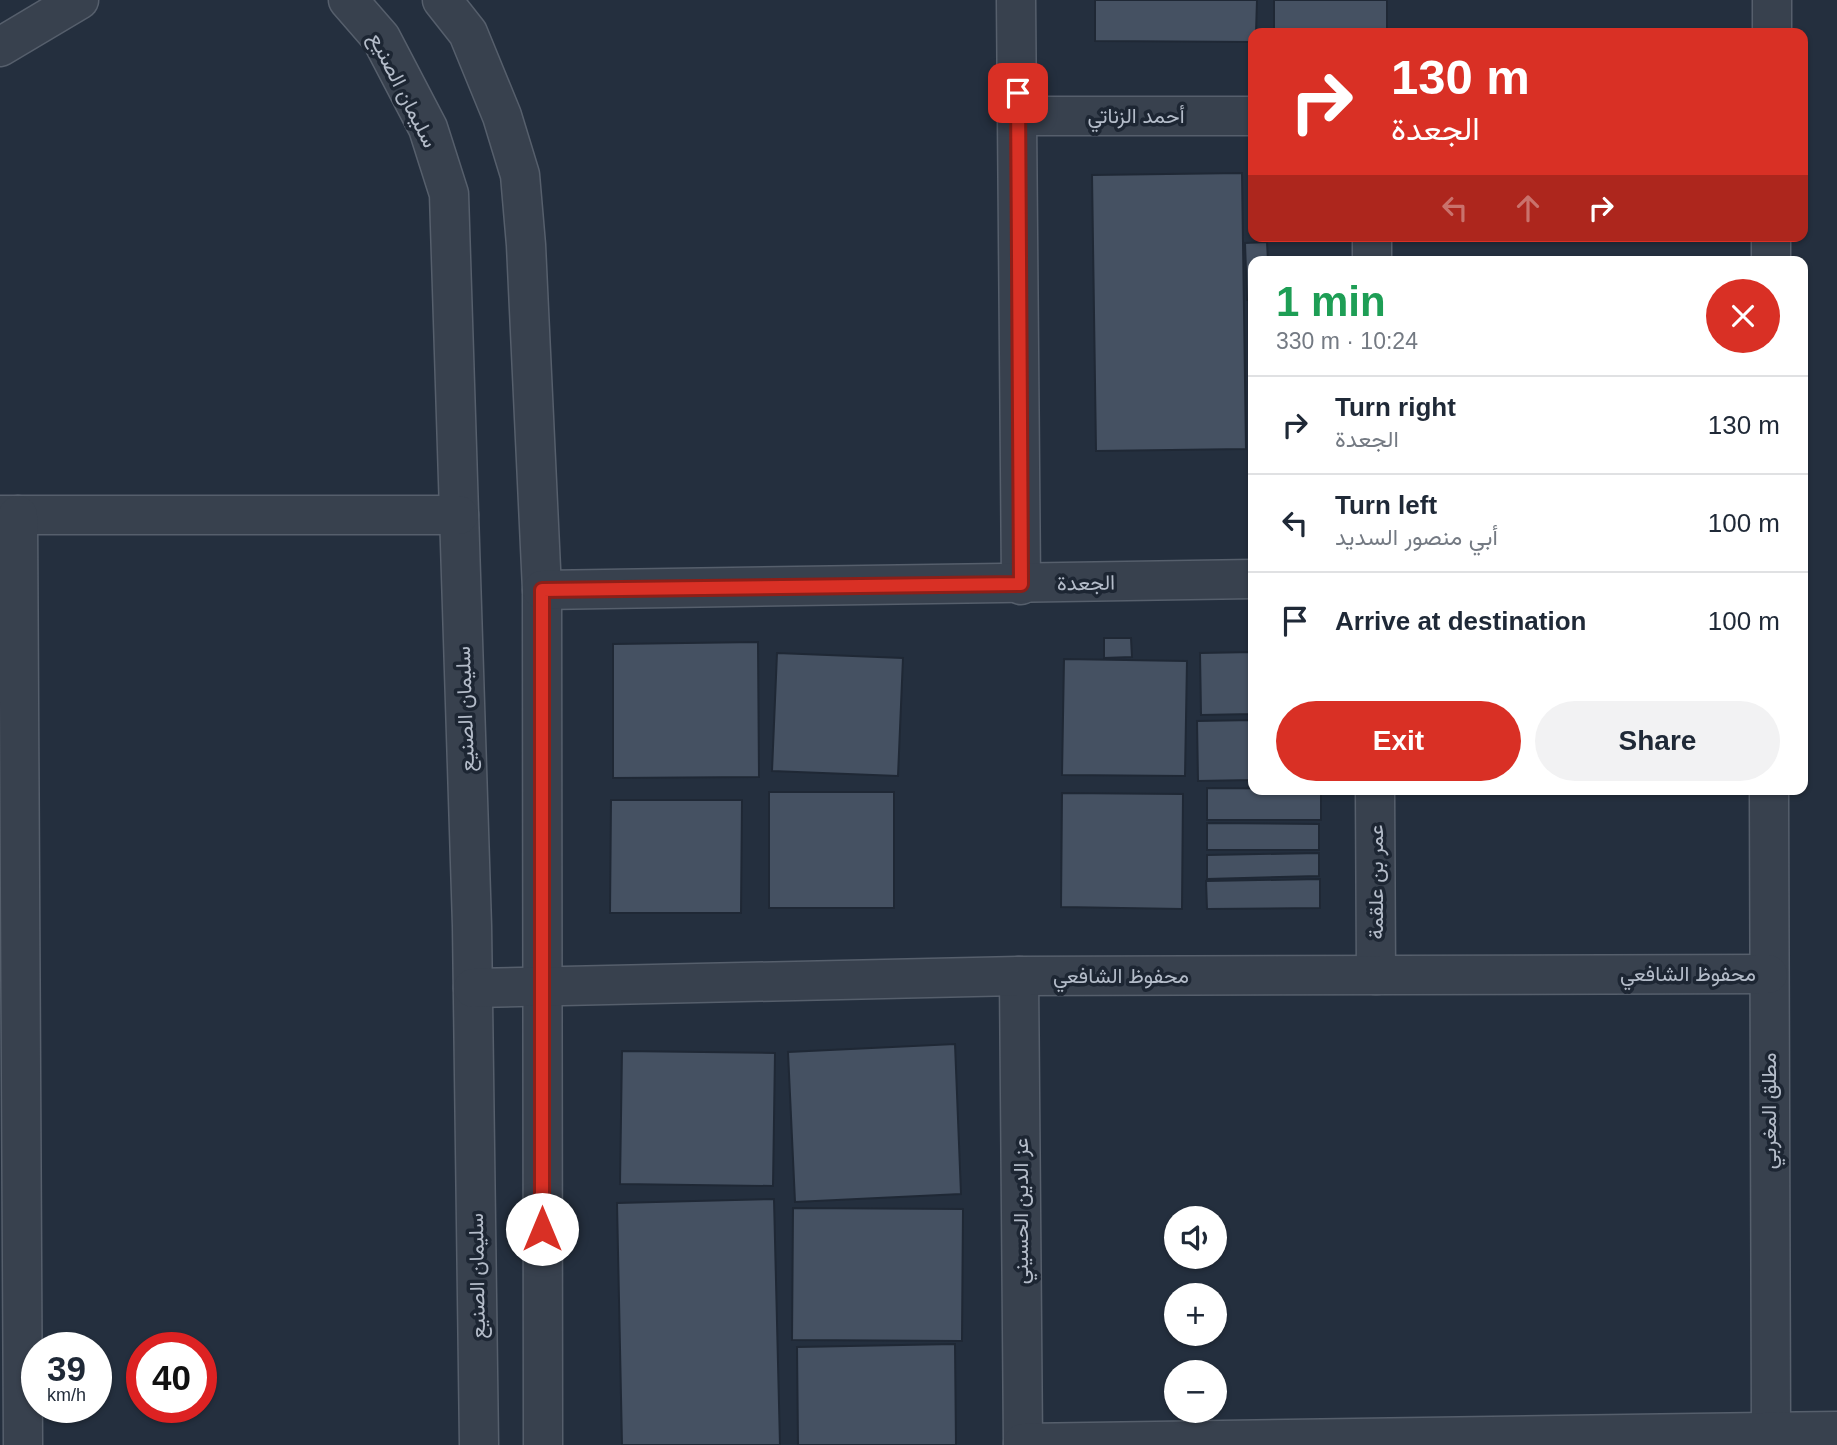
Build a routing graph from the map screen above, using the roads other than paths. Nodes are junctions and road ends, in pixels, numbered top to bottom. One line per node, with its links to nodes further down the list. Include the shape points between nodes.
1 (79, 0): 7 (street)
2 (348, 0): 11 (street, سليمان الصنيع, via 387,49 428,128 449,194)
3 (442, 0): 14 (street, via 468,33 520,175)
4 (1016, 0): 8 (street)
5 (1772, 0): 6 (street)
6 (1772, 28)
7 (0, 47)
8 (1018, 116): 9 (street, أحمد الزناتي); 13 (street)
9 (1248, 116)
10 (9, 514): 11 (street); 27 (street)
11 (459, 515): 21 (street, سليمان الصنيع)
12 (1248, 579): 13 (street, الجعدة)
13 (1021, 584): 14 (street, الجعدة)
14 (542, 590): 20 (street)
15 (1375, 795): 18 (street, عمر بن علقمة)
16 (1769, 795): 17 (street, مطلق المغربي)
17 (1768, 974): 18 (street, محفوظ الشافعي); 23 (street, مطلق المغربي)
18 (1376, 975): 19 (street, محفوظ الشافعي)
19 (1019, 976): 20 (street, محفوظ الشافعي); 26 (street, عز الدين الحسيني)
20 (542, 986): 21 (street, محفوظ الشافعي); 29 (street)
21 (473, 988): 28 (street, سليمان الصنيع)
22 (1837, 1431): 23 (street)
23 (1771, 1432): 24 (street)
24 (1710, 1438): 25 (street)
25 (1391, 1440): 26 (street)
26 (1023, 1444)
27 (23, 1445)
28 (479, 1445)
29 (542, 1445)

